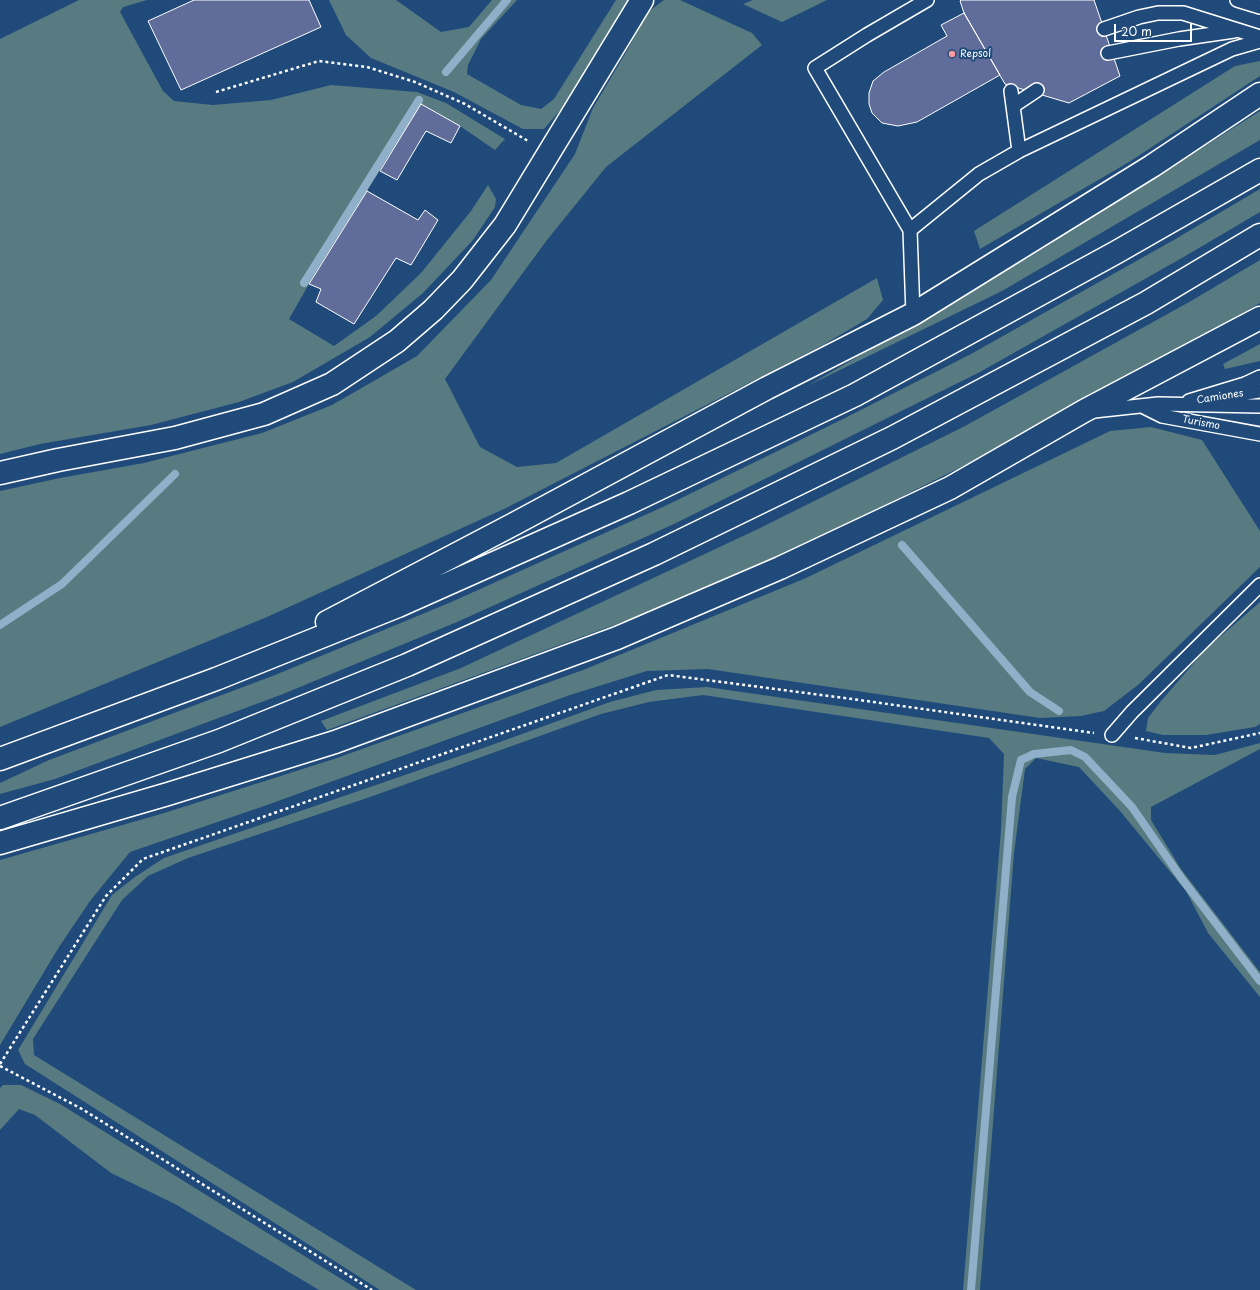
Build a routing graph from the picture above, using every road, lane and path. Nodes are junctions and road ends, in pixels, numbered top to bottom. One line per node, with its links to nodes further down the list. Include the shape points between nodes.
1 (642, 0): 16 (main road)
2 (928, 0): 18 (lane, via 815,68)
3 (1237, 0): 4 (lane)
4 (1260, 7)
5 (1104, 29): 6 (lane, via 1158,13 1183,13)
6 (1238, 30): 7 (lane); 9 (lane)
7 (1260, 37)
8 (1260, 41): 15 (lane, via 1232,49)
9 (1108, 53)
10 (1037, 90): 14 (lane)
11 (1011, 91): 14 (lane)
12 (216, 92): 16 (path, via 319,61 367,67 415,82 465,104)
13 (1260, 94): 20 (main road, via 1152,166)
14 (1013, 106): 15 (lane)
15 (1019, 151): 18 (lane, via 979,174)
16 (548, 154): 29 (main road, via 504,225 462,280 397,342 332,384 264,414 175,438)
17 (1260, 170): 31 (main road, via 1115,253 855,395 629,503 405,603)
18 (910, 230): 20 (lane)
19 (1260, 235): 35 (main road, via 1146,303 892,438 654,554 400,668 219,741)
20 (914, 314): 31 (main road, via 760,392)
21 (1260, 318): 27 (main road)
22 (1260, 377): 24 (lane)
23 (1260, 391): 24 (lane, Camiones)
24 (1180, 404): 25 (lane, Camiones); 26 (lane, Camiones)
25 (1260, 406)
26 (1144, 407): 27 (lane, Camiones); 28 (lane, Turismo, via 1162,416)
27 (1084, 411): 36 (main road, via 942,491 780,568 617,638 335,742)
28 (1260, 434)
29 (0, 473)
30 (1260, 585): 33 (lane)
31 (216, 679): 34 (main road)
32 (1260, 733): 33 (path, via 1191,748)
33 (1112, 735): 37 (path, via 668,675 142,859 106,896)
34 (0, 759)
35 (0, 818)
36 (0, 843)
37 (0, 1065): 38 (path, via 82,1109)
38 (372, 1290)

